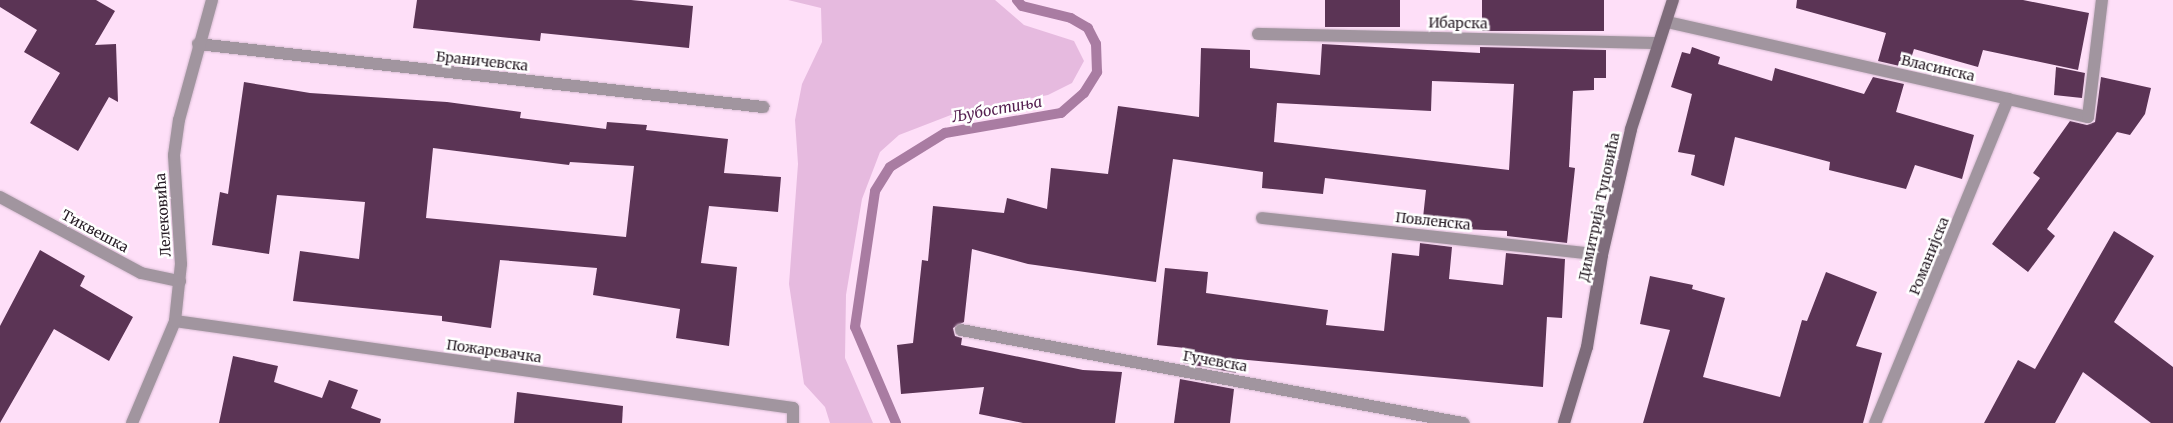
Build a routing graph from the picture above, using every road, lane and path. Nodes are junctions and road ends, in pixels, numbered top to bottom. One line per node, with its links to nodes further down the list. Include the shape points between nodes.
1 (212, 0): 7 (street, Лелековића)
2 (1673, 0): 4 (street, Димитрија Туцовића)
3 (2102, 0): 8 (street, Власинска, via 2088,117)
4 (1667, 22): 6 (street, Димитрија Туцовића); 8 (street, Власинска)
5 (1258, 34): 6 (street, Ибарска)
6 (1658, 42): 12 (street, Димитрија Туцовића, via 1631,129)
7 (198, 44): 9 (street, Браничевска); 13 (street, Лелековића, via 174,155)
8 (2008, 99): 20 (street, Романијска)
9 (763, 107)
10 (0, 197): 13 (street, Тиквешка, via 142,273)
11 (1262, 218): 12 (street, Повленска)
12 (1602, 254): 19 (street, Димитрија Туцовића, via 1587,347)
13 (180, 282): 14 (street, Лелековића)
14 (175, 321): 16 (street, Лелековића); 17 (street, Пожаревачка, via 793,408)
15 (961, 330): 18 (street, Гучевска)
16 (132, 423)
17 (793, 423)
18 (1463, 423)
19 (1564, 423)
20 (1875, 423)

